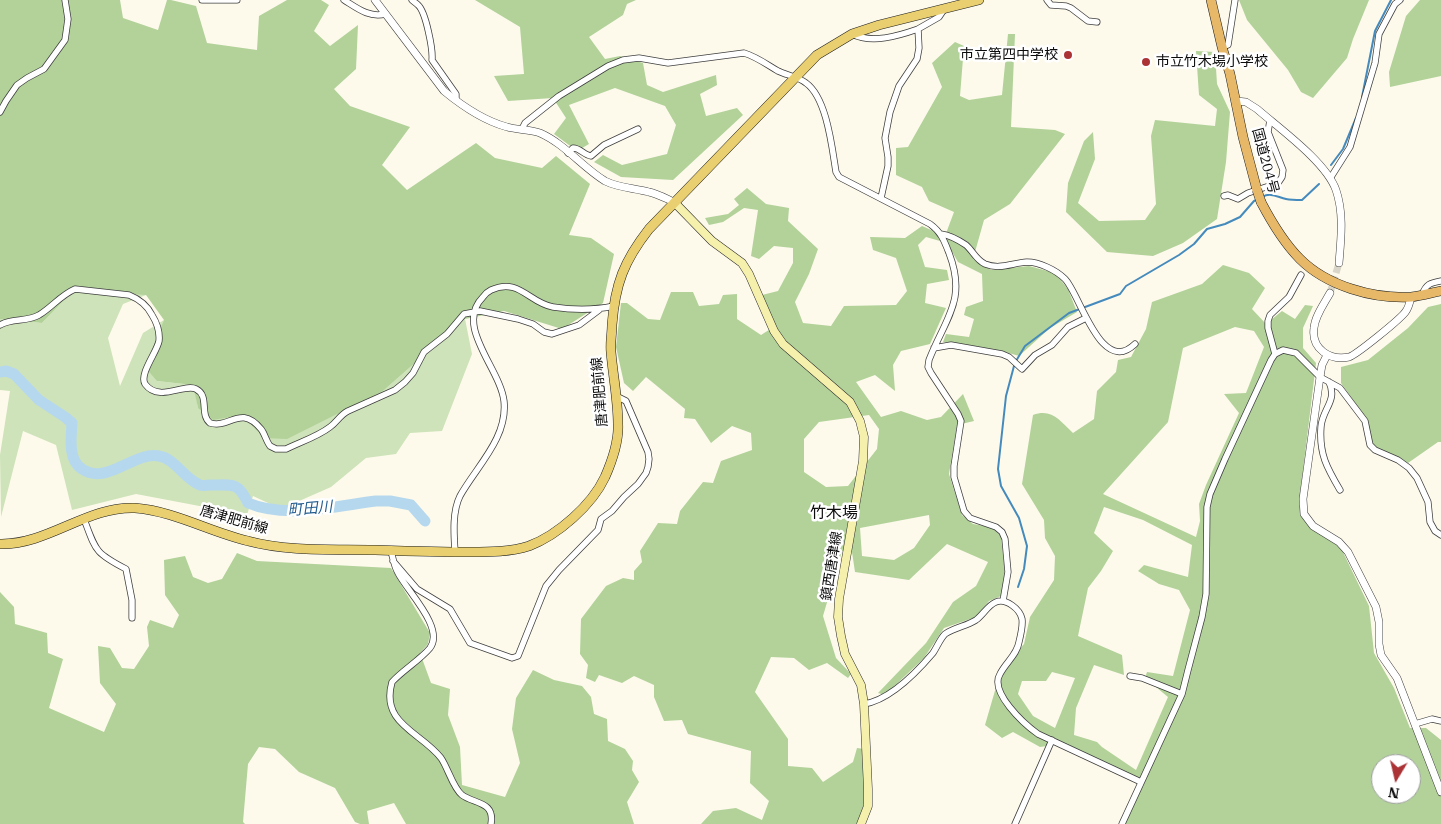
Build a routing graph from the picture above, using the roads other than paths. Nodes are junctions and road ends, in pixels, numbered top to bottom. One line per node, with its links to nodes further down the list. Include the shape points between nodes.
1 (65, 0): 21 (street, via 68,19 65,40 44,70 17,86)
2 (202, 0): 3 (street)
3 (237, 0)
4 (344, 0): 13 (street, via 365,13)
5 (375, 0): 13 (street)
6 (412, 0): 19 (street, via 420,6 430,36 432,60 456,94)
7 (979, 0): 12 (main road, 唐津肥前線)
8 (1047, 0): 14 (street, via 1051,5 1071,8 1088,21)
9 (1211, 0): 17 (highway, 国道204号)
10 (1235, 0): 17 (street, via 1228,44)
11 (1400, 0): 26 (street, via 1378,34 1375,63 1350,148)
12 (945, 8): 15 (street, via 939,17); 16 (main road, 唐津肥前線)
13 (385, 14): 19 (street, via 444,91)
14 (1097, 22)
15 (918, 29): 16 (street, via 881,38 861,39); 28 (street, via 920,48 917,60 899,86 890,112 885,138 888,166)
16 (852, 34): 18 (main road, 唐津肥前線, via 817,55)
17 (1222, 47): 20 (highway, 国道204号)
18 (795, 78): 23 (street, via 744,53 668,63 639,58 623,60 559,96); 28 (street, via 810,86 822,107 828,122 836,172); 29 (main road, 唐津肥前線)
19 (456, 100): 23 (street, via 496,123)
20 (1236, 101): 22 (street, via 1246,102); 37 (highway, 国道204号, bridge, via 1257,190 1285,242 1301,260 1322,276 1368,293)
21 (0, 112)
22 (1270, 120): 26 (street); 27 (street, via 1268,132 1283,170 1282,177 1278,183 1238,199)
23 (522, 129): 25 (street, via 539,133)
24 (638, 129): 25 (street, via 604,145 591,156 576,148)
25 (568, 153): 29 (street, via 607,182 660,195)
26 (1331, 177): 31 (street, via 1340,209)
27 (1224, 196)
28 (881, 198): 30 (street, via 930,224)
29 (674, 202): 38 (main road, 唐津肥前線, via 634,248 620,277); 61 (main road, 鎮西唐津線, via 712,241 742,263 783,344 850,402 860,421 864,437 862,461 838,617 845,654 860,685)
30 (942, 234): 41 (street, via 966,245 976,258 991,266 999,268 1026,262 1058,272 1070,284); 44 (street, via 956,275 956,294)
31 (1339, 263)
32 (1301, 275): 45 (street, via 1289,297 1268,321)
33 (1441, 280): 36 (street, via 1425,287)
34 (1441, 291): 36 (highway, 国道204号)
35 (1330, 293): 46 (street, via 1313,329 1314,339)
36 (1422, 295): 37 (highway, 国道204号)
37 (1411, 297): 46 (street, via 1400,318 1361,351 1350,357)
38 (614, 306): 39 (street); 49 (main road, 唐津肥前線, via 610,349)
39 (599, 310): 40 (street, via 579,325 552,334 518,318); 40 (street, via 553,307 519,289 499,286 488,291)
40 (473, 311): 42 (street, via 464,314 447,334 424,352 413,373 395,390 342,414 321,433 280,450 270,446 262,430 246,418 236,418 220,425 210,423 204,415 204,400 198,390 160,391 146,385 144,374 156,352 159,332 152,313 137,298 76,289 38,316); 55 (street, via 476,335 498,379 504,416 499,432 456,507)
41 (1085, 316): 43 (street, via 1106,346 1124,351); 44 (street, via 1068,327 1052,345 1035,355 1022,370 1002,354 951,345)
42 (0, 325)
43 (1135, 344)
44 (934, 348): 57 (street, via 928,367 961,421 954,477 964,511 970,518 996,527 1005,539 1008,572)
45 (1275, 354): 47 (street, via 1283,350 1296,353); 60 (street, via 1210,494 1202,617)
46 (1327, 355): 47 (street)
47 (1320, 377): 48 (street); 63 (street, via 1303,499 1304,514 1313,526 1348,552 1376,607 1381,655 1397,678)
48 (1329, 382): 50 (street, via 1332,397 1321,427 1322,455); 52 (street, via 1340,388 1365,421 1370,445 1398,460 1417,478 1428,502 1430,522)
49 (616, 396): 55 (main road, 唐津肥前線, via 619,425 615,452 604,479 584,507 559,529 530,545 503,552); 56 (street, via 626,401 635,418 649,459 646,474 601,519 598,530 546,586 518,656 515,658 470,643 450,609 417,589)
50 (1340, 490)
51 (84, 519): 53 (main road, 唐津肥前線, via 37,539 13,545); 54 (main road, 唐津肥前線, via 106,511 133,508 160,512 249,542 283,547); 58 (street, via 95,547 104,558 126,569)
52 (1441, 535)
53 (0, 544)
54 (391, 551): 55 (main road, 唐津肥前線); 56 (street)
55 (455, 552)
56 (394, 561): 67 (street, via 398,574 434,634 430,648 392,682 390,702 396,718 404,727 439,756 457,790 490,810)
57 (1004, 601): 61 (street, via 992,604 978,619 952,629 917,670 885,698); 64 (street, via 1018,610 1022,627 1017,652 998,676 998,689 1025,725)
58 (132, 618)
59 (1130, 676): 60 (street)
60 (1182, 694): 65 (street)
61 (864, 704): 68 (main road, 鎮西唐津線, via 868,806)
62 (1441, 721): 63 (street, via 1432,719)
63 (1415, 724): 66 (street)
64 (1052, 740): 65 (street); 69 (street)
65 (1141, 782): 70 (street)
66 (1441, 792)
67 (492, 824)
68 (861, 824)
69 (1015, 824)
70 (1122, 824)

